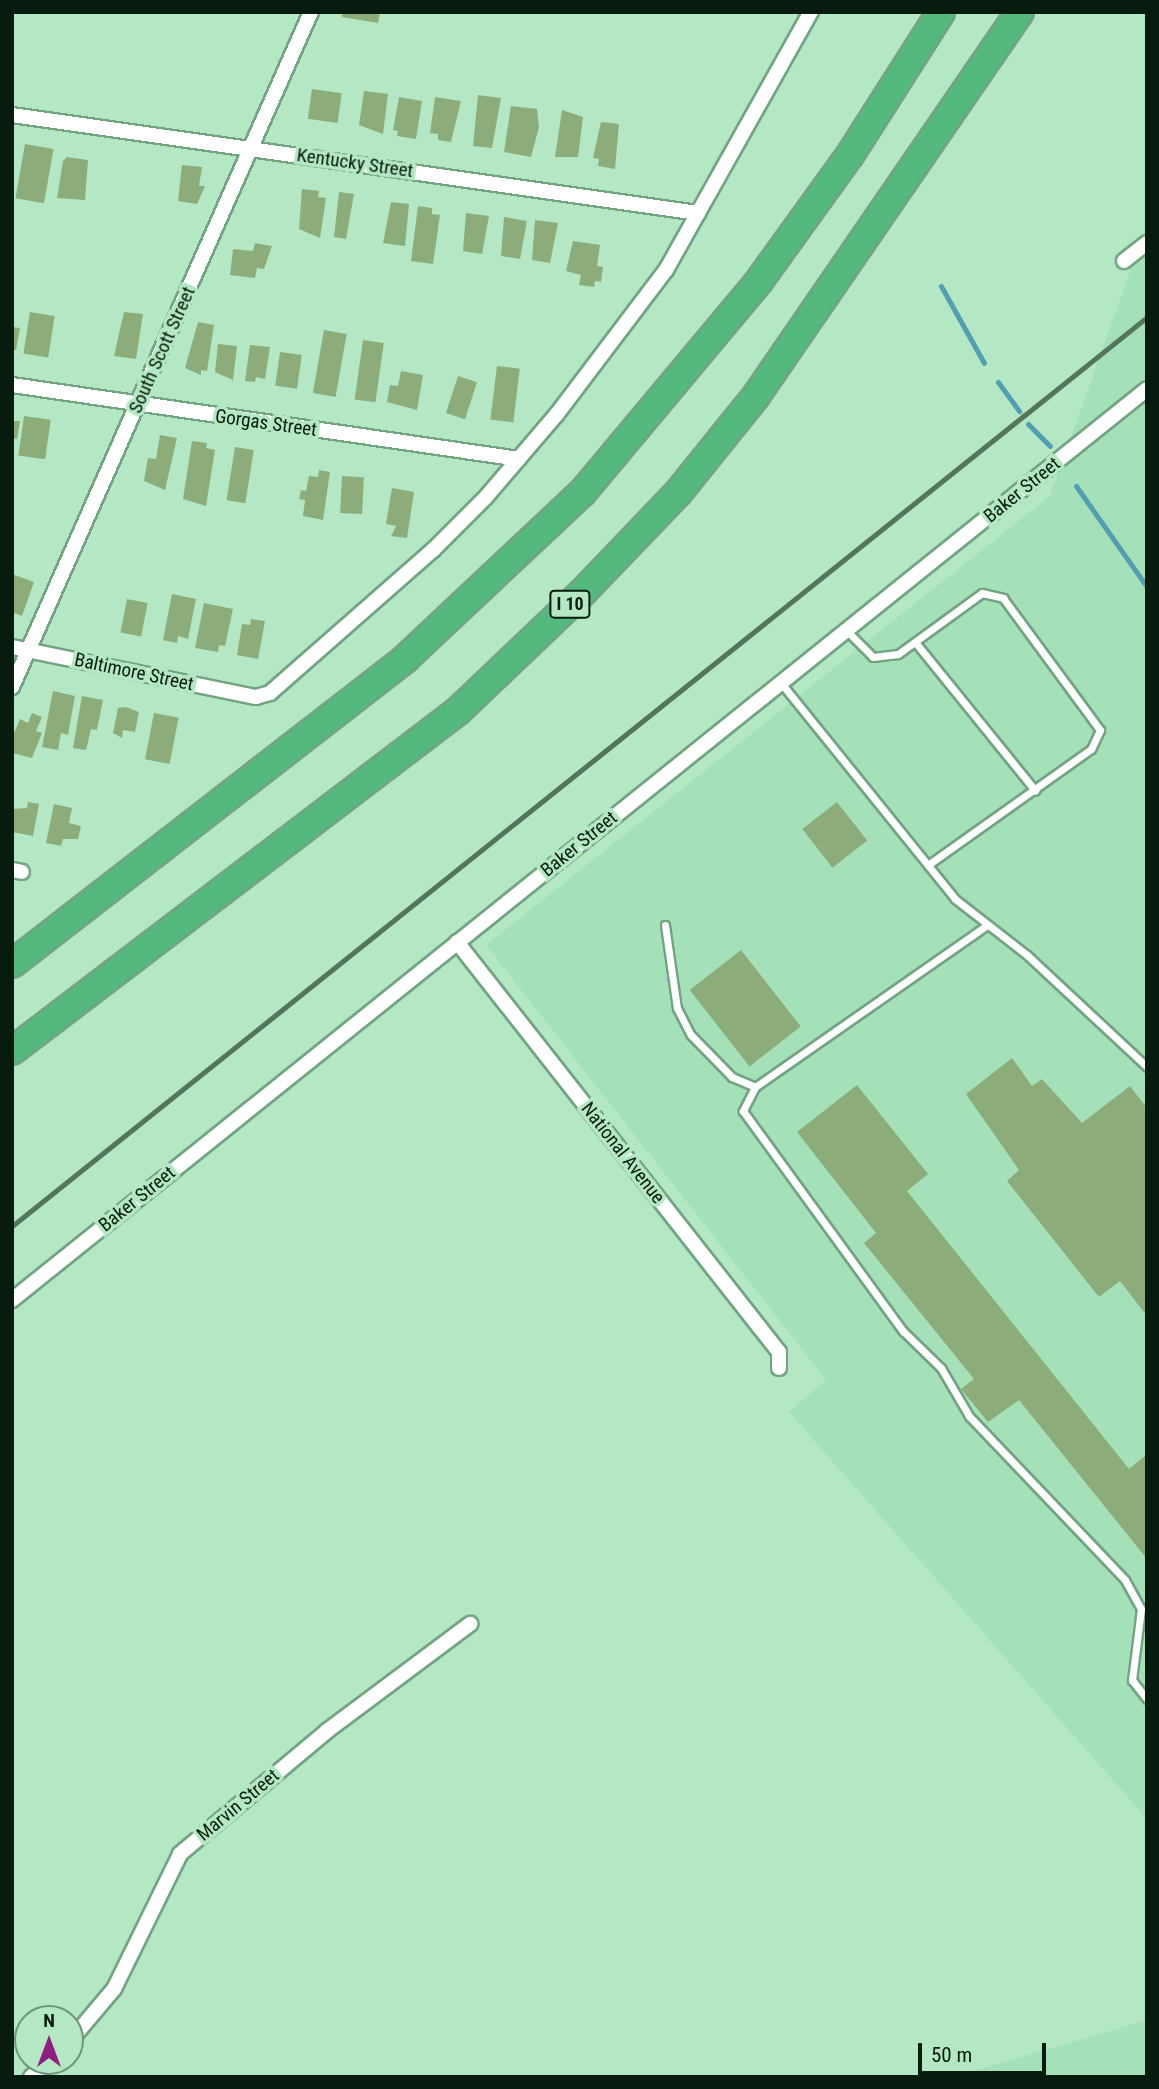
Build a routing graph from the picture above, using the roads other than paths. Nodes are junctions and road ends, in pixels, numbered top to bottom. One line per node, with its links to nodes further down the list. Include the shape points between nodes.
1 (311, 12): 6 (street, South Scott Street)
2 (811, 12): 7 (street)
3 (1020, 12): 26 (highway, I 10, via 756,396 678,493 583,592 458,711)
4 (936, 19): 25 (highway, via 850,155 760,281 582,493 406,657)
5 (12, 115): 6 (street, Kentucky Street)
6 (253, 148): 7 (street, Kentucky Street); 12 (street, South Scott Street)
7 (698, 213): 13 (street, via 634,317)
8 (1147, 243): 9 (street)
9 (1124, 261)
10 (12, 385): 12 (street, Gorgas Street)
11 (1147, 389): 14 (street, Baker Street)
12 (138, 404): 13 (street, Gorgas Street); 17 (street, South Scott Street)
13 (519, 459): 17 (street, Baltimore Street, via 433,550 270,693 256,696)
14 (846, 630): 15 (lane, via 873,657 898,654); 18 (street, Baker Street)
15 (915, 642): 20 (lane); 20 (lane, via 982,593 1003,598 1100,730 1091,749)
16 (12, 647): 17 (street, Baltimore Street)
17 (29, 650): 19 (street, South Scott Street)
18 (780, 682): 21 (lane); 24 (street, Baker Street)
19 (12, 687)
20 (1035, 790): 21 (lane)
21 (928, 866): 23 (lane, via 955,899)
22 (665, 925): 28 (lane, via 677,1008 691,1035 732,1077)
23 (986, 926): 27 (lane, via 1027,955); 28 (lane)
24 (457, 942): 29 (street, Baker Street); 30 (street, National Avenue, via 779,1352)
25 (12, 964)
26 (12, 1051)
27 (1147, 1067)
28 (755, 1087): 32 (lane, via 743,1111 903,1331 941,1368 969,1416 1125,1580 1141,1609 1132,1681)
29 (12, 1300)
30 (779, 1368)
31 (470, 1624): 33 (street, Marvin Street, via 327,1731 180,1854 114,1989)
32 (1147, 1699)
33 (84, 2024)

